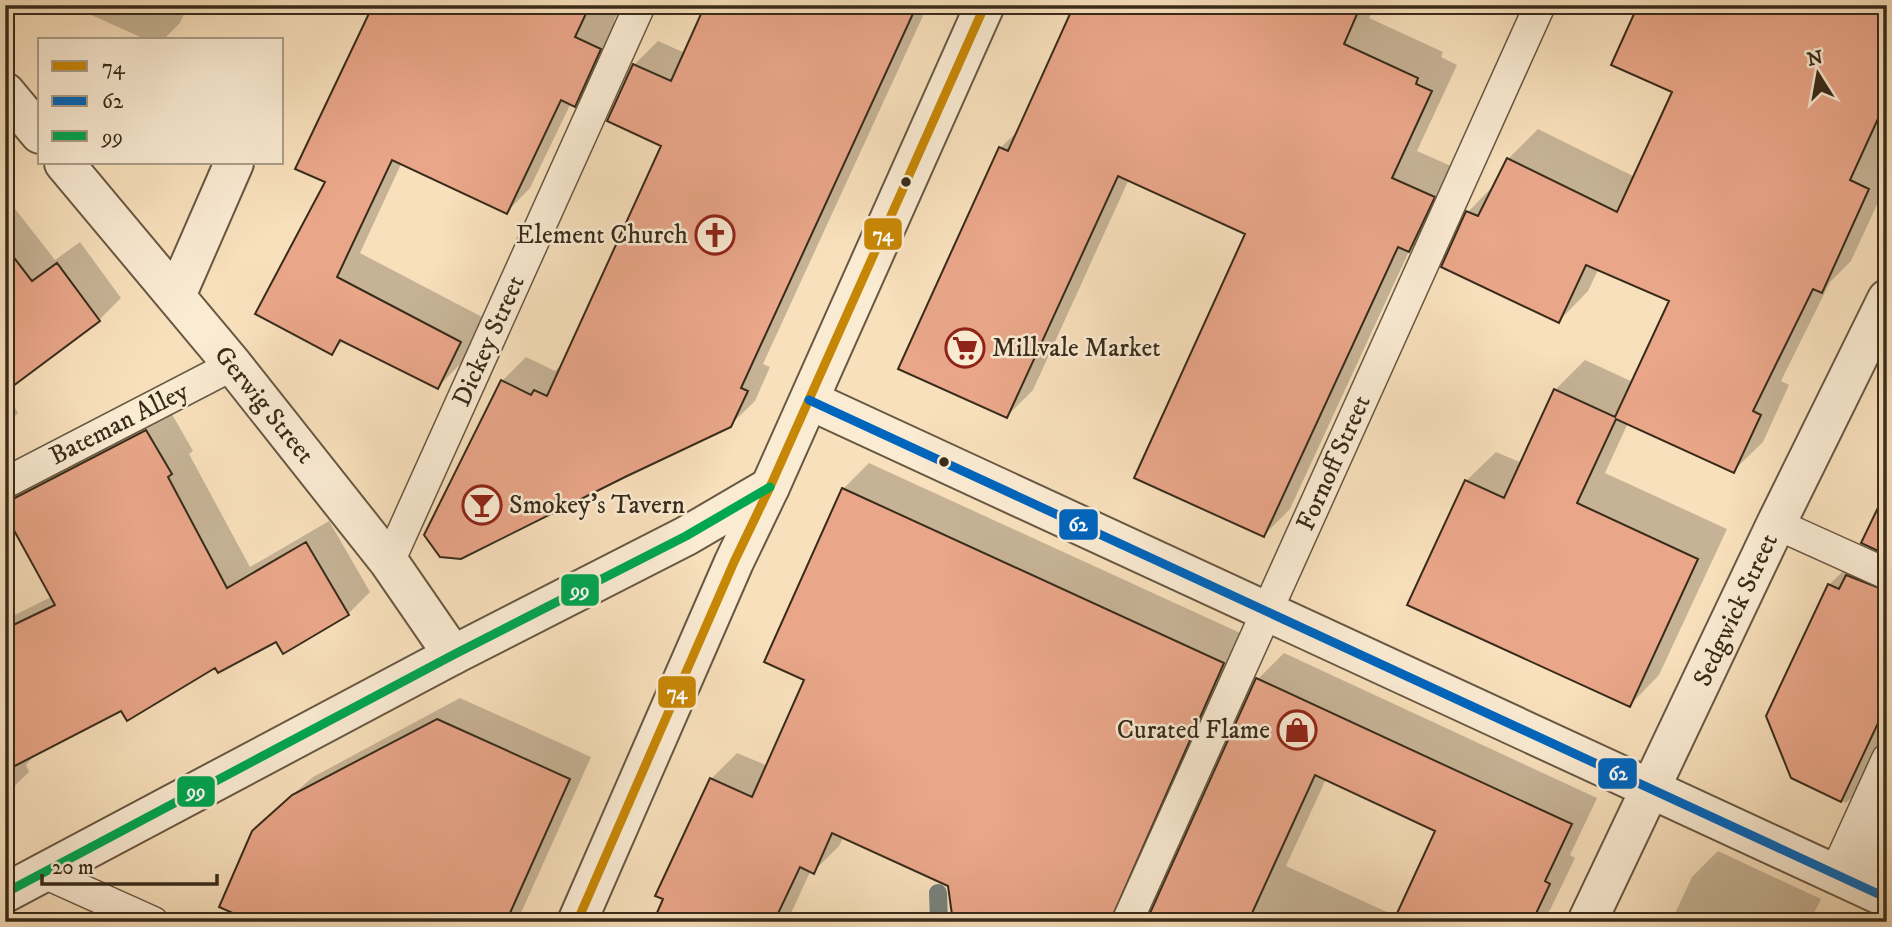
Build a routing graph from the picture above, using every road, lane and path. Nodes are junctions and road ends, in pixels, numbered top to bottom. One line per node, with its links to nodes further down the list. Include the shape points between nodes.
1 (640, 5): 15 (lane, Dickey Street)
2 (985, 5): 11 (street)
3 (1541, 5): 17 (lane, Fornoff Street)
4 (6, 95): 5 (street)
5 (38, 132)
6 (65, 164): 8 (street, Gerwig Street)
7 (234, 164): 8 (street)
8 (176, 296): 10 (street, Gerwig Street)
9 (1887, 299): 14 (street, Sedgwick Street)
10 (233, 365): 12 (lane, Bateman Alley); 15 (street, Gerwig Street)
11 (809, 400): 13 (street); 17 (street)
12 (5, 483)
13 (770, 487): 18 (street, via 686,536); 26 (street)
14 (1776, 524): 16 (lane); 20 (street, Sedgwick Street)
15 (389, 562): 18 (street, Gerwig Street)
16 (1887, 575)
17 (1267, 610): 20 (street); 27 (lane, Fornoff Street)
18 (453, 655): 22 (street)
19 (1887, 759): 23 (lane)
20 (1651, 790): 23 (street); 28 (street, Sedgwick Street)
21 (1887, 813): 23 (lane)
22 (44, 873): 24 (street); 25 (lane)
23 (1859, 885)
24 (5, 893)
25 (153, 922)
26 (577, 922)
27 (1128, 922)
28 (1587, 922)

